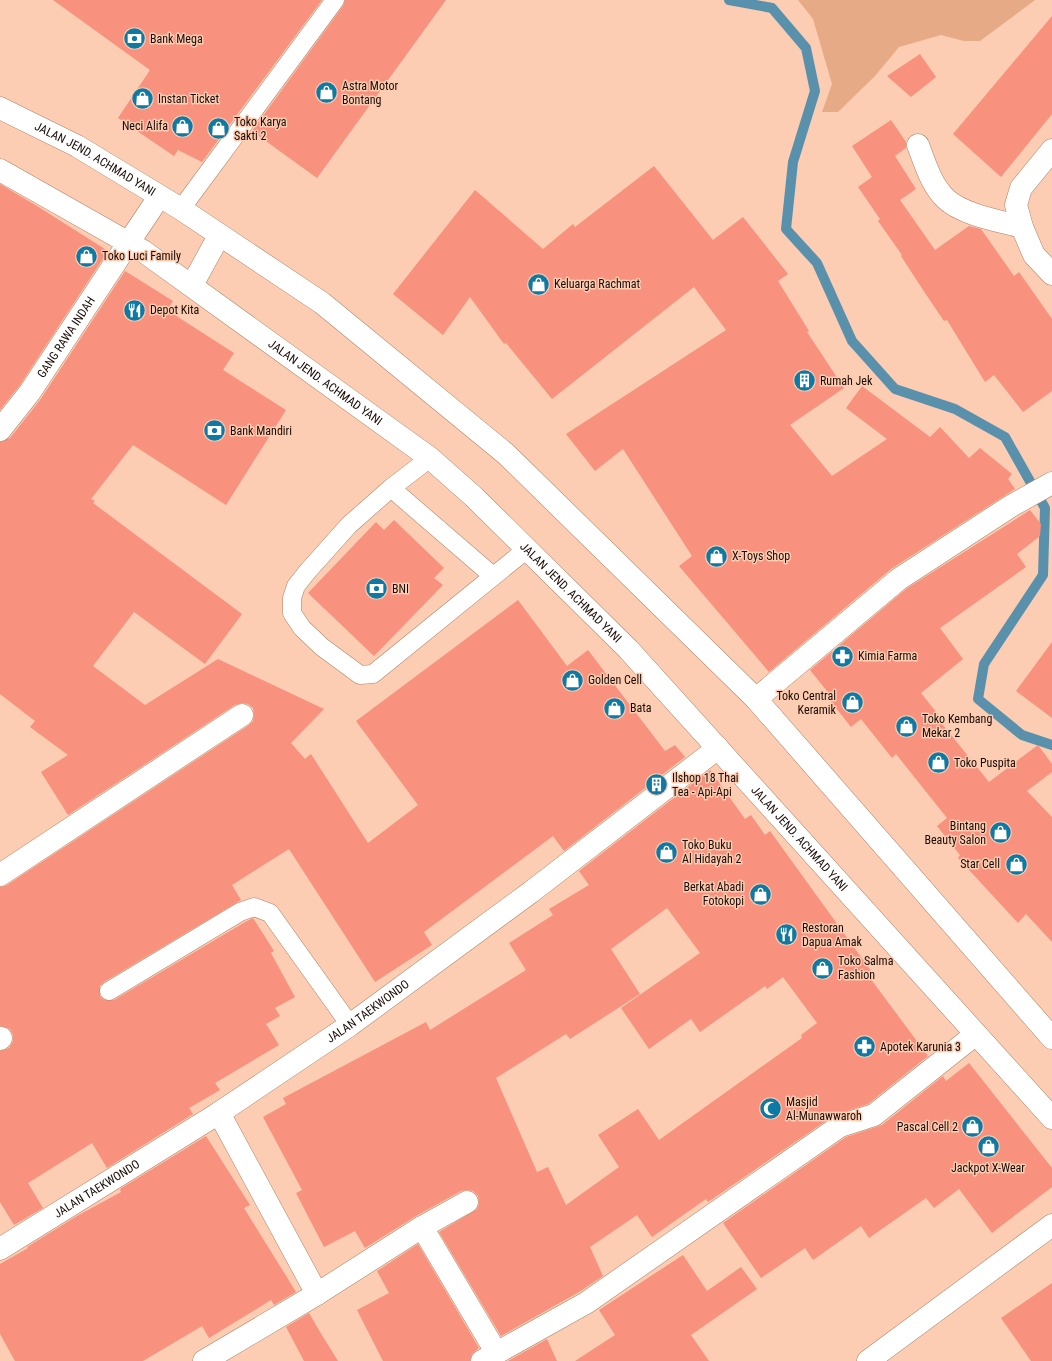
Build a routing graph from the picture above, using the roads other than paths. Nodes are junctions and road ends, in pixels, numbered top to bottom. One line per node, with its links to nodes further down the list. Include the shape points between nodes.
1 (334, 0): 7 (lane)
2 (0, 108): 6 (street, JALAN JEND. ACHMAD YANI, via 77,146)
3 (918, 145): 8 (street, via 928,171 947,200 962,210)
4 (1052, 150): 8 (street, via 1021,188 1016,205)
5 (0, 170): 10 (street, JALAN JEND. ACHMAD YANI)
6 (159, 197): 7 (street, JALAN JEND. ACHMAD YANI); 10 (street, GANG RAWA INDAH)
7 (181, 210): 9 (street, JALAN JEND. ACHMAD YANI)
8 (1022, 227): 11 (street, via 1034,255)
9 (220, 236): 12 (street); 19 (street, JALAN JEND. ACHMAD YANI, via 322,303 506,454)
10 (128, 242): 12 (street, JALAN JEND. ACHMAD YANI); 13 (street, GANG RAWA INDAH, via 30,392)
11 (1052, 274)
12 (192, 285): 14 (street, JALAN JEND. ACHMAD YANI)
13 (0, 430)
14 (430, 458): 16 (lane); 17 (street, JALAN JEND. ACHMAD YANI, via 474,496)
15 (1052, 483): 19 (street, via 1011,506 900,579)
16 (391, 488): 18 (lane); 18 (lane, via 349,525 296,586 292,598 292,613 302,628 322,647 360,675 373,674)
17 (527, 548): 18 (lane); 21 (street, JALAN JEND. ACHMAD YANI, via 628,649)
18 (492, 576)
19 (756, 699): 26 (street, JALAN JEND. ACHMAD YANI)
20 (242, 716): 22 (street)
21 (718, 748): 24 (street, JALAN TAEKWONDO, via 531,892); 25 (street, JALAN JEND. ACHMAD YANI)
22 (0, 875)
23 (109, 991): 24 (lane, via 240,912 254,907 270,912)
24 (350, 1025): 27 (street, JALAN TAEKWONDO)
25 (976, 1034): 28 (street, JALAN JEND. ACHMAD YANI); 34 (street, via 874,1115 840,1126 586,1303)
26 (1052, 1038)
27 (219, 1113): 32 (street, JALAN TAEKWONDO); 33 (street)
28 (1052, 1118)
29 (467, 1202): 31 (street)
30 (1052, 1225): 36 (street)
31 (422, 1227): 33 (street); 34 (street)
32 (0, 1249)
33 (317, 1294): 35 (street)
34 (489, 1357)
35 (204, 1361)
36 (868, 1361)

